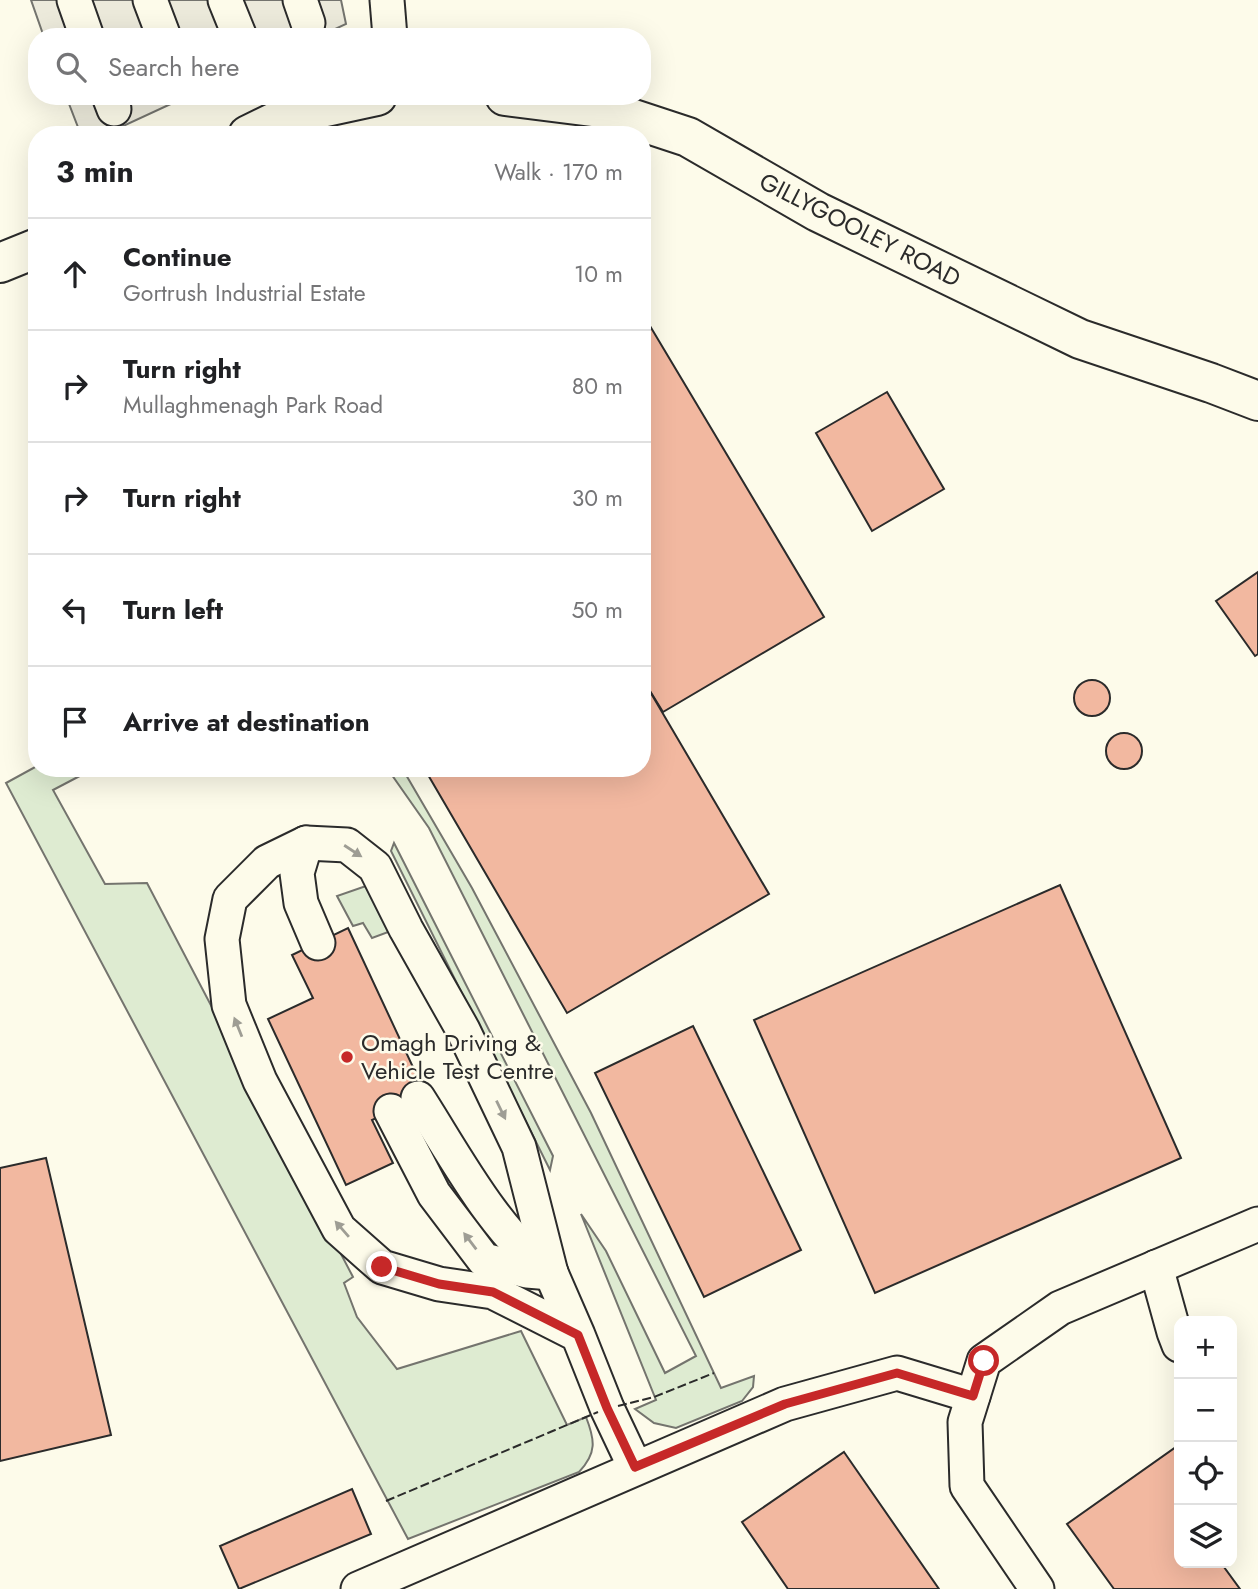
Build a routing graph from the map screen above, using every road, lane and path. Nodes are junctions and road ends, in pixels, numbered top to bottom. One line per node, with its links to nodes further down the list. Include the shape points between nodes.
1 (74, 0): 5 (street)
2 (150, 0): 6 (street)
3 (225, 0): 7 (street)
4 (387, 0): 8 (street)
5 (84, 28)
6 (161, 28)
7 (236, 28)
8 (389, 28)
9 (335, 105): 11 (main road, via 289,115)
10 (576, 105): 15 (main road, GILLYGOOLEY ROAD, via 600,108 688,137 818,212 1068,333)
11 (266, 126)
12 (28, 252): 13 (main road)
13 (0, 263)
14 (1258, 378): 15 (main road, GILLYGOOLEY ROAD)
15 (1211, 383): 16 (main road, GILLYGOOLEY ROAD)
16 (1258, 401)
17 (306, 843): 18 (street, via 297,873 301,903); 22 (street, one-way to 22, via 347,845 375,867 520,1147); 24 (street, one-way to 17, via 493,1292 439,1284 382,1267 339,1228 260,1081 229,1005 222,939 230,899 267,862)
18 (318, 943)
19 (405, 1104): 22 (street, one-way to 19)
20 (1258, 1224): 21 (street)
21 (1156, 1267): 23 (street); 25 (street, via 1060,1308 995,1353 984,1361)
22 (539, 1272): 24 (street)
23 (1174, 1332)
24 (578, 1335): 26 (street)
25 (973, 1396): 26 (street, via 897,1373 785,1404); 28 (street, via 965,1422 967,1486)
26 (635, 1467): 27 (street)
27 (358, 1589)
28 (1037, 1589)

